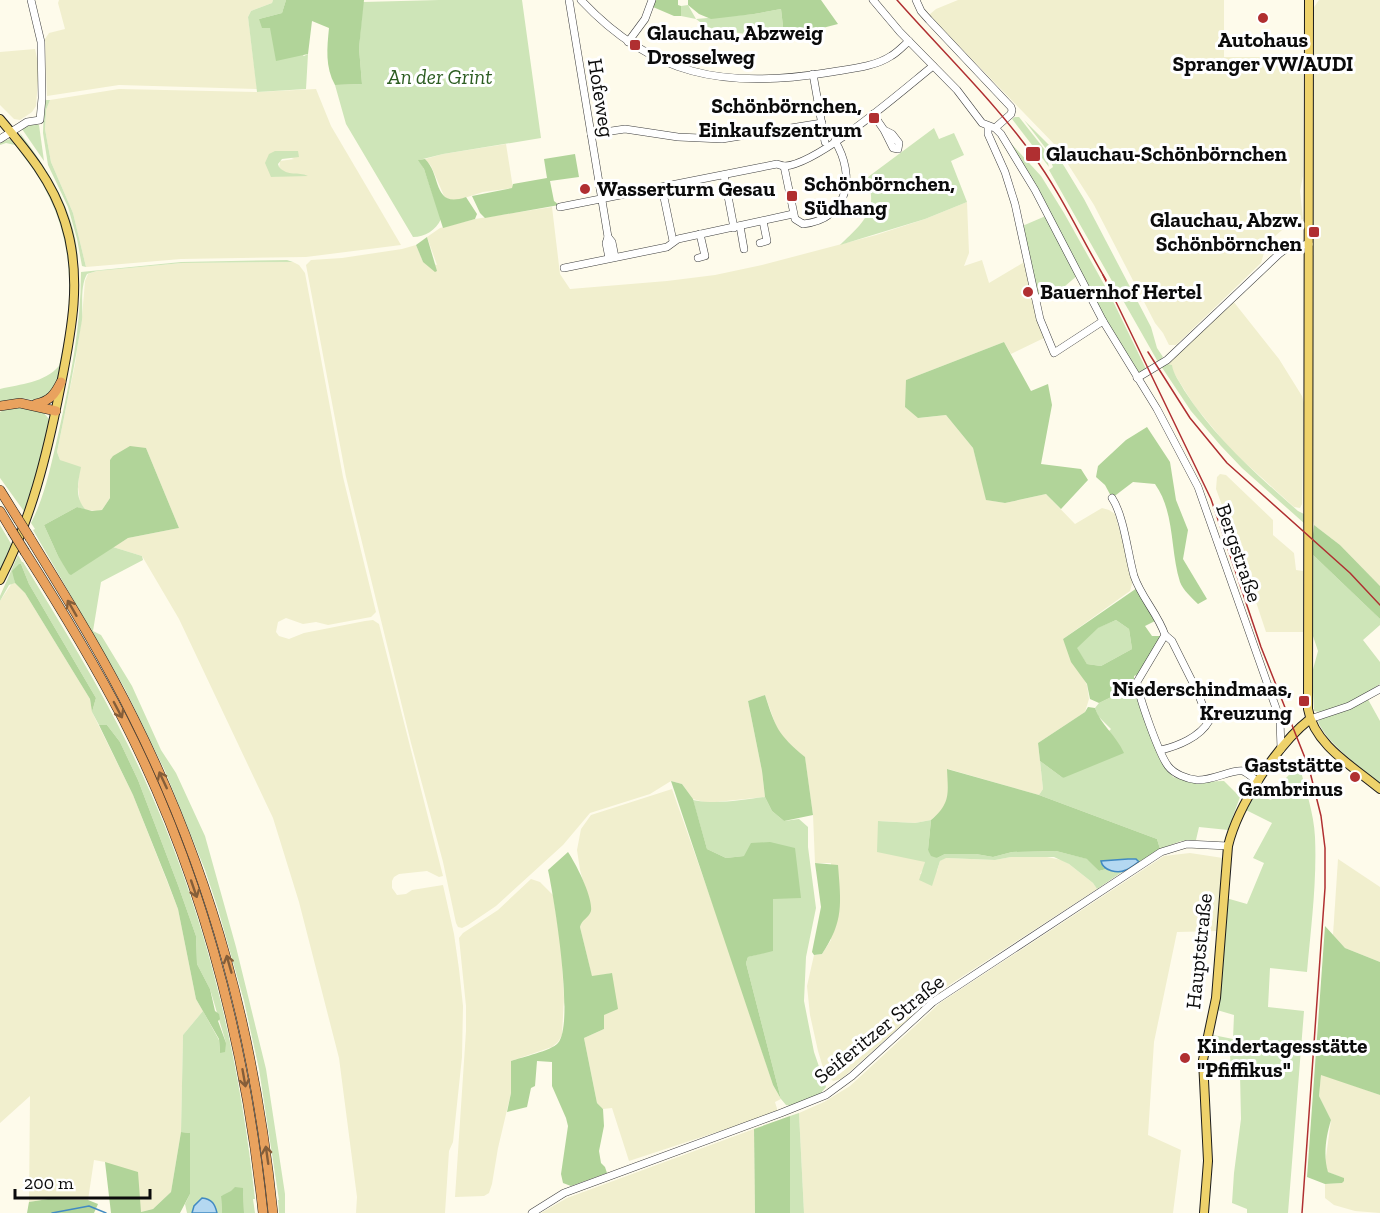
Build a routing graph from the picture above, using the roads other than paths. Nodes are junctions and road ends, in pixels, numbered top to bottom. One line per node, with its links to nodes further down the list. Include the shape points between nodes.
1 (31, 0): 17 (street, via 41,42 40,120 27,122)
2 (569, 0): 18 (street, Hofeweg)
3 (581, 0): 9 (street)
4 (652, 0): 9 (street, via 645,19)
5 (873, 0): 8 (street)
6 (916, 0): 15 (street, via 929,20 1011,107 1011,114)
7 (1309, 0): 35 (main road)
8 (909, 41): 10 (street); 11 (street, via 875,63)
9 (628, 42): 11 (street, via 697,74 757,80)
10 (933, 66): 12 (street); 15 (street, via 982,123)
11 (813, 74): 14 (street)
12 (873, 114): 16 (street); 20 (street)
13 (0, 119): 17 (main road)
14 (822, 123): 18 (street, via 722,140 625,129); 21 (street)
15 (991, 128): 22 (street, Bergstraße, via 1001,134); 23 (street, via 988,134)
16 (884, 130)
17 (12, 133): 19 (street); 42 (main road, via 45,176 57,198 69,237 75,295)
18 (591, 134): 27 (street, Hofeweg)
19 (0, 139)
20 (835, 141): 24 (street, via 810,157); 29 (street, via 847,171 846,188 839,204 827,216 808,224 798,222)
21 (825, 142)
22 (1009, 148): 23 (street); 40 (street, Bergstraße)
23 (998, 153): 40 (street, via 1015,204 1040,319 1054,353)
24 (784, 166): 25 (street, via 777,164); 29 (street)
25 (724, 175): 26 (street); 31 (street)
26 (662, 188): 27 (street); 33 (street)
27 (602, 200): 28 (street); 37 (street, Hofeweg, via 606,243)
28 (560, 207)
29 (793, 214): 30 (street)
30 (763, 221): 31 (street); 34 (street, via 767,241)
31 (737, 227): 32 (street); 36 (street)
32 (700, 234): 33 (street); 38 (street, via 705,256)
33 (673, 241): 37 (street, via 667,246)
34 (760, 243)
35 (1308, 244): 41 (street, via 1287,248 1279,254 1167,360); 54 (main road)
36 (744, 249)
37 (612, 258): 39 (street)
38 (698, 258)
39 (564, 268)
40 (1103, 321): 41 (street, Bergstraße)
41 (1137, 378): 55 (street, Bergstraße, via 1198,487 1280,720)
42 (62, 382): 43 (highway, via 46,402); 45 (main road)
43 (34, 405): 44 (highway); 45 (highway)
44 (1, 406)
45 (56, 411): 51 (main road, via 32,504)
46 (0, 490): 61 (highway, one-way to 46, bridge, via 252,1061 232,976 203,882 170,795 134,718)
47 (1113, 500): 52 (street, via 1134,577)
48 (0, 511): 50 (highway)
49 (0, 520): 50 (highway)
50 (11, 529): 60 (highway, one-way to 60, bridge, via 124,723 170,824 195,891 239,1053)
51 (0, 580)
52 (1165, 635): 56 (street, via 1137,682); 56 (street, via 1172,641 1209,721 1196,735)
53 (1380, 689): 54 (street, via 1349,706)
54 (1310, 719): 55 (main road, Hauptstraße); 58 (main road, via 1325,742)
55 (1281, 749): 57 (main road, Hauptstraße)
56 (1161, 750): 57 (street, via 1168,766 1181,776 1206,780 1244,771)
57 (1258, 782): 59 (main road, Hauptstraße, via 1232,829)
58 (1380, 789)
59 (1228, 846): 62 (street, Seiferitzer Straße, via 1187,844 1161,852 933,1002 826,1095 564,1193); 63 (main road, Hauptstraße, via 1216,998 1203,1060 1208,1161)
60 (262, 1213)
61 (273, 1213)
62 (532, 1213)
63 (1204, 1213)

